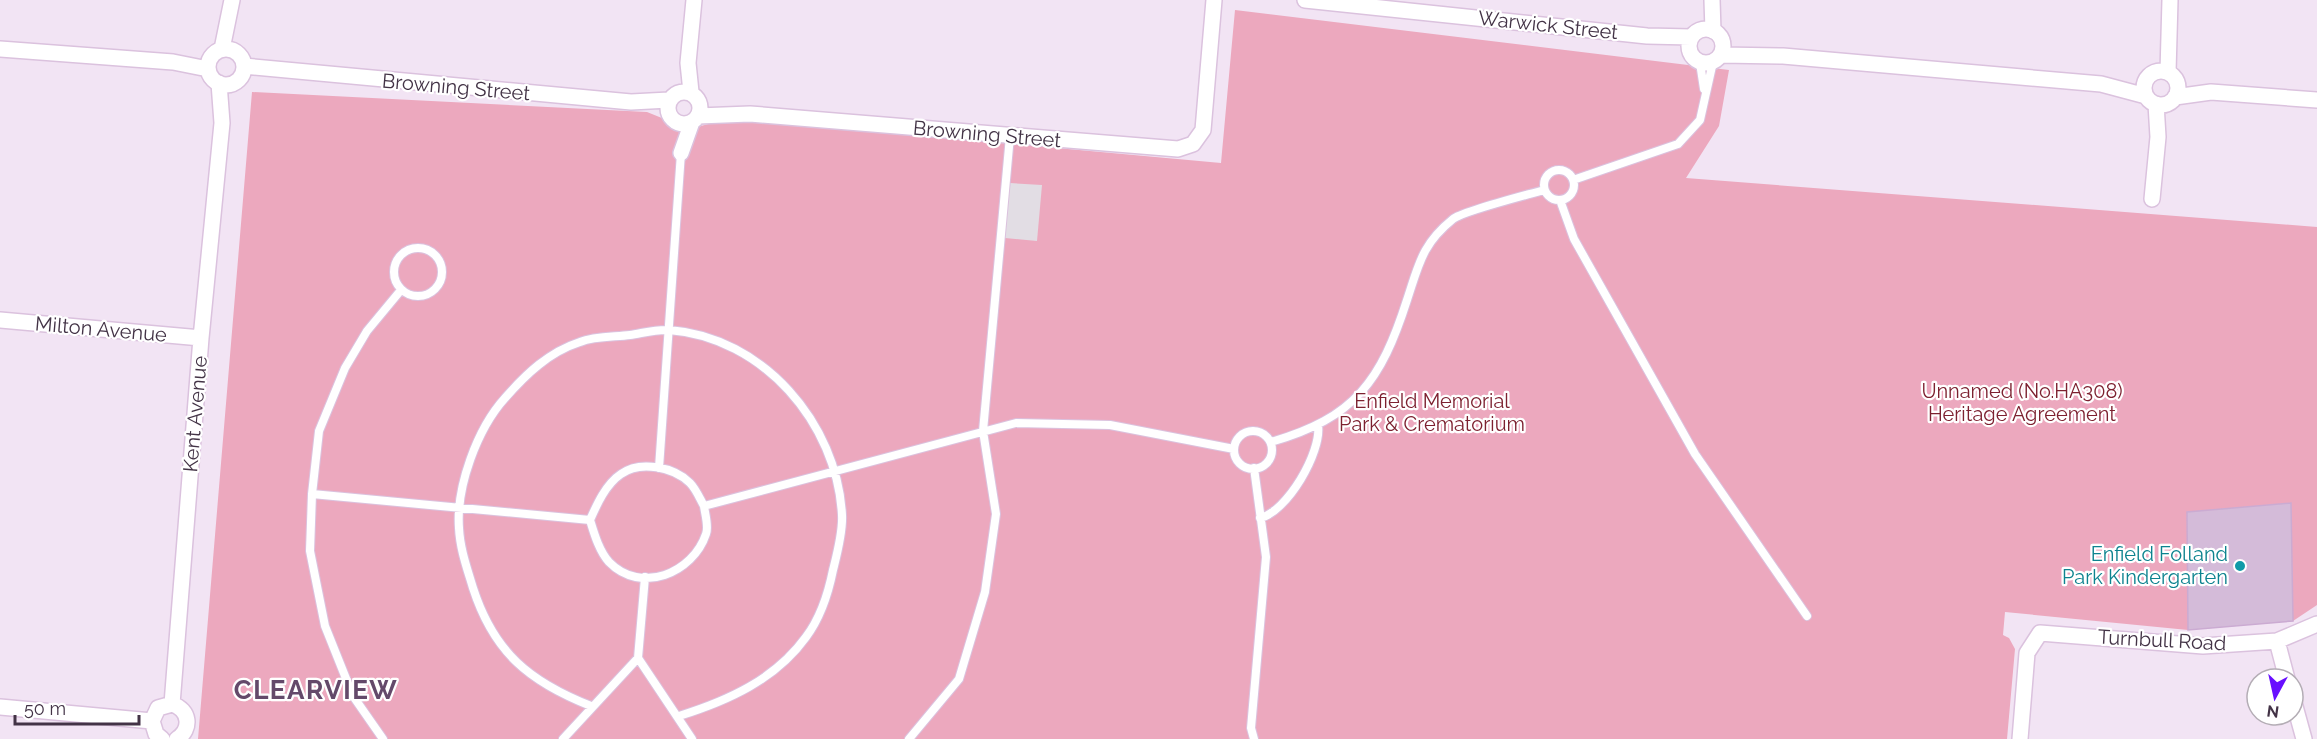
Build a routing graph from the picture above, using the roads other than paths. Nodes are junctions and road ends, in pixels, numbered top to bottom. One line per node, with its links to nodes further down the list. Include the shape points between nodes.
1 (232, 0): 9 (street)
2 (694, 0): 15 (street)
3 (1214, 0): 16 (street, Browning Street, via 1203,130 1193,144 1178,149)
4 (1305, 0): 7 (street, Warwick Street, via 1647,36)
5 (2170, 0): 12 (street)
6 (1711, 2): 7 (street)
7 (1698, 36): 10 (street, via 1718,34); 10 (street, via 1690,54)
8 (0, 49): 9 (street, via 173,62)
9 (219, 56): 11 (street); 11 (street, via 243,60)
10 (1714, 56): 12 (street, via 1784,56); 13 (lane); 13 (lane)
11 (234, 78): 15 (street, Browning Street, via 281,71); 25 (street, Kent Avenue, via 222,123)
12 (2162, 88): 14 (street); 20 (street)
13 (1704, 94): 18 (lane, via 1700,120 1678,144)
14 (2317, 100)
15 (684, 107): 16 (street, Browning Street); 17 (street)
16 (1010, 136): 27 (lane)
17 (681, 153): 24 (lane)
18 (1573, 180): 19 (lane, via 1565,171 1554,171 1545,179); 21 (lane, via 1571,193)
19 (1544, 190): 21 (lane, via 1551,198); 26 (lane, via 1455,217 1423,250 1392,346 1364,390)
20 (2152, 199)
21 (1560, 200): 39 (lane, via 1574,239 1695,454)
22 (401, 290): 22 (lane, via 393,274 398,257 405,251 421,248 436,256 442,272 437,287 423,296); 33 (lane, via 367,331 345,368 319,431)
23 (0, 320): 25 (street, Milton Avenue)
24 (668, 330): 30 (lane); 32 (lane, via 708,337 756,359 796,397 819,433); 35 (lane, via 581,341 533,366 496,408 472,454)
25 (201, 338): 44 (street, Kent Avenue)
26 (1318, 425): 28 (lane); 36 (lane, via 1319,441 1312,459 1273,513)
27 (983, 431): 29 (lane, via 1016,423 1110,425); 32 (lane); 54 (lane, via 996,514 985,592 959,679)
28 (1271, 442): 29 (lane, via 1262,433 1250,431 1239,437); 31 (lane, via 1269,460)
29 (1234, 449): 31 (lane, via 1238,461)
30 (658, 468): 34 (lane, via 673,471 690,483); 37 (lane, via 648,466 621,473 601,496)
31 (1254, 468): 36 (lane)
32 (835, 471): 34 (lane); 47 (lane, via 842,517 835,563 826,603 805,638 745,692)
33 (312, 494): 35 (lane); 51 (lane, via 310,551 325,626 353,696)
34 (704, 506): 38 (lane, via 707,532 690,562 660,578)
35 (460, 507): 37 (lane); 45 (lane, via 464,561 494,634 520,667 554,691)
36 (1260, 518): 55 (lane, via 1266,557 1251,728)
37 (590, 520): 38 (lane, via 610,562 631,575)
38 (645, 577): 42 (lane)
39 (1807, 616)
40 (2317, 624): 41 (street, Turnbull Road)
41 (2277, 641): 43 (street); 56 (street, Turnbull Road, via 2203,646 2040,633 2027,652)
42 (638, 657): 45 (lane); 47 (lane)
43 (2284, 667)
44 (172, 704): 48 (street, via 159,708); 50 (street, via 184,711 188,722 184,734)
45 (591, 706): 52 (lane)
46 (0, 707): 48 (street)
47 (679, 716): 53 (lane)
48 (152, 721): 49 (street)
49 (162, 739)
50 (177, 739)
51 (383, 739)
52 (563, 739)
53 (692, 739)
54 (909, 739)
55 (1254, 739)
56 (2020, 739)

